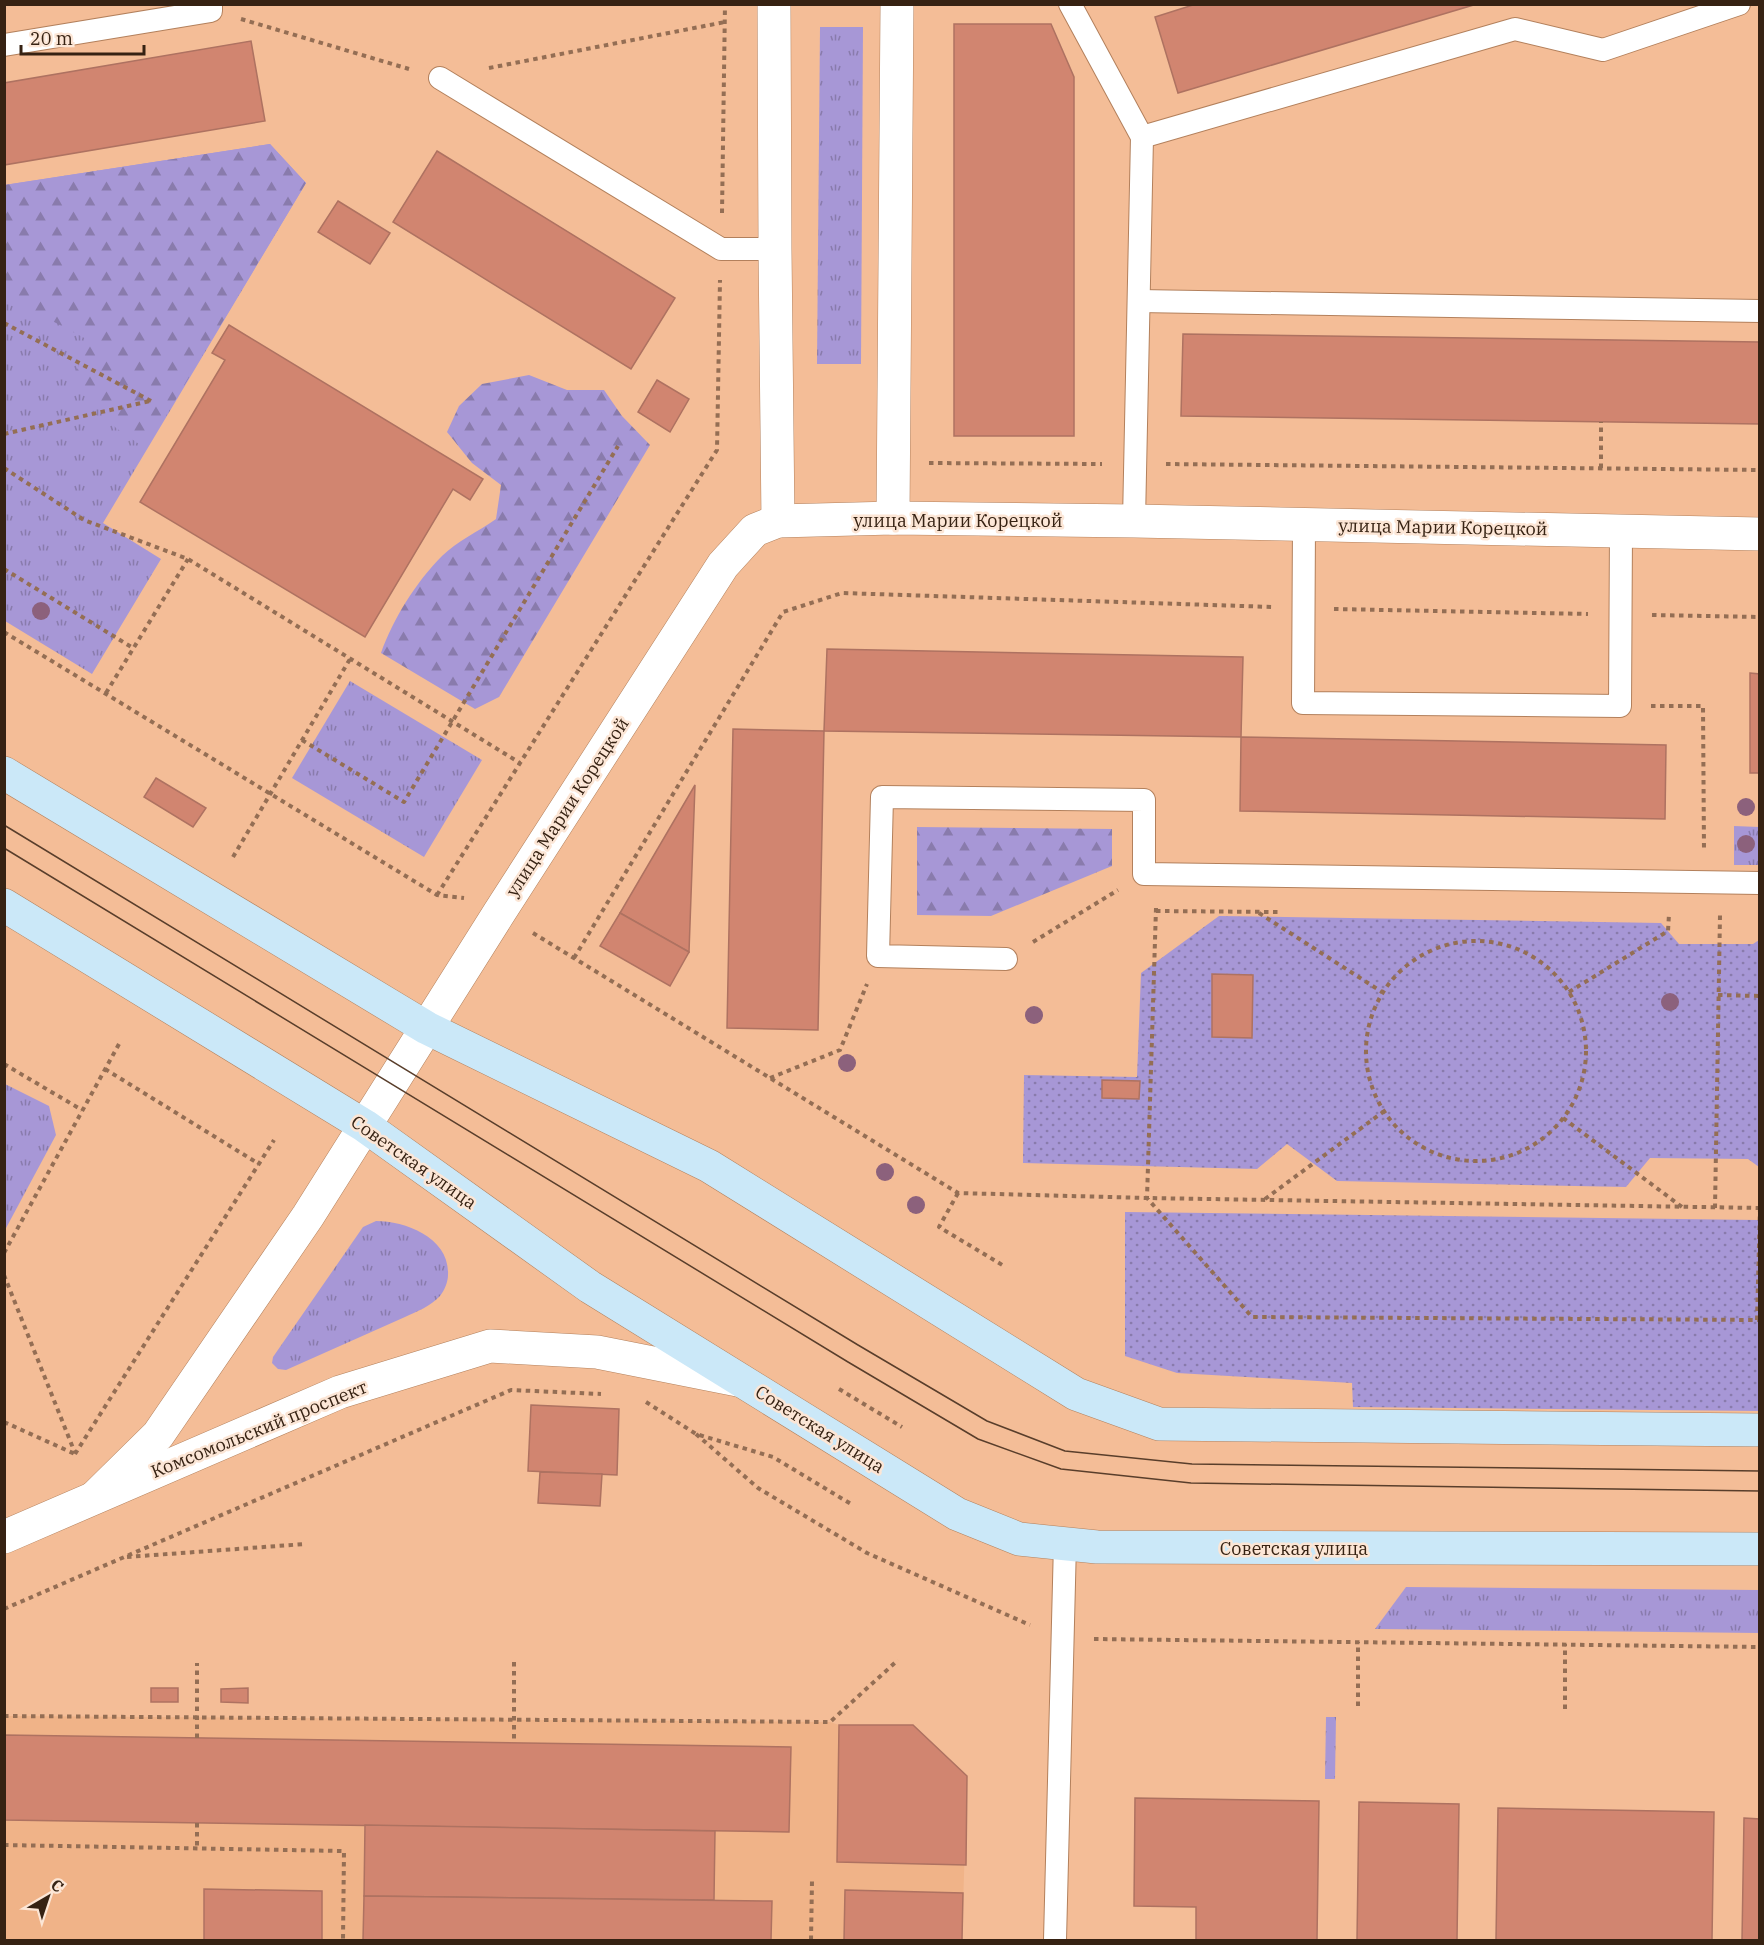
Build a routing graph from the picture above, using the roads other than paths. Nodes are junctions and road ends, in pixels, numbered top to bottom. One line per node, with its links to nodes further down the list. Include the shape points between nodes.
1 (774, 4): 9 (street)
2 (897, 4): 12 (street)
3 (1070, 4): 8 (lane)
4 (1739, 4): 8 (lane, via 1603,50 1515,30)
5 (211, 8): 6 (lane)
6 (4, 45)
7 (440, 78): 9 (lane, via 721,249)
8 (1142, 137): 10 (lane)
9 (775, 249): 13 (street)
10 (1139, 301): 11 (lane); 14 (lane)
11 (1760, 311)
12 (892, 518): 13 (street, улица Марии Корецкой); 14 (street, улица Марии Корецкой)
13 (778, 521): 22 (street, улица Марии Корецкой, via 755,530 723,565)
14 (1134, 521): 15 (street, улица Марии Корецкой)
15 (1304, 525): 16 (street, улица Марии Корецкой); 16 (lane, via 1303,703 1620,706)
16 (1621, 531): 17 (street, улица Марии Корецкой)
17 (1760, 534)
18 (4, 773): 22 (main road)
19 (1760, 883): 21 (lane, via 1150,874 1144,800 882,797 878,956)
20 (4, 905): 23 (main road, Советская улица)
21 (1006, 959)
22 (426, 1028): 23 (street, улица Марии Корецкой); 25 (main road, via 709,1166 1076,1394 1159,1425)
23 (365, 1126): 24 (main road, Советская улица, via 590,1287); 26 (street, Комсомольский проспект, via 309,1216 158,1435)
24 (743, 1381): 26 (street, Комсомольский проспект, via 597,1352 490,1346 340,1392); 28 (main road, Советская улица, via 957,1514 1019,1539)
25 (1760, 1430)
26 (95, 1497): 27 (street, Комсомольский проспект)
27 (4, 1537)
28 (1065, 1543): 29 (main road, Советская улица, via 1097,1547); 30 (lane)
29 (1760, 1550)
30 (1055, 1941)

